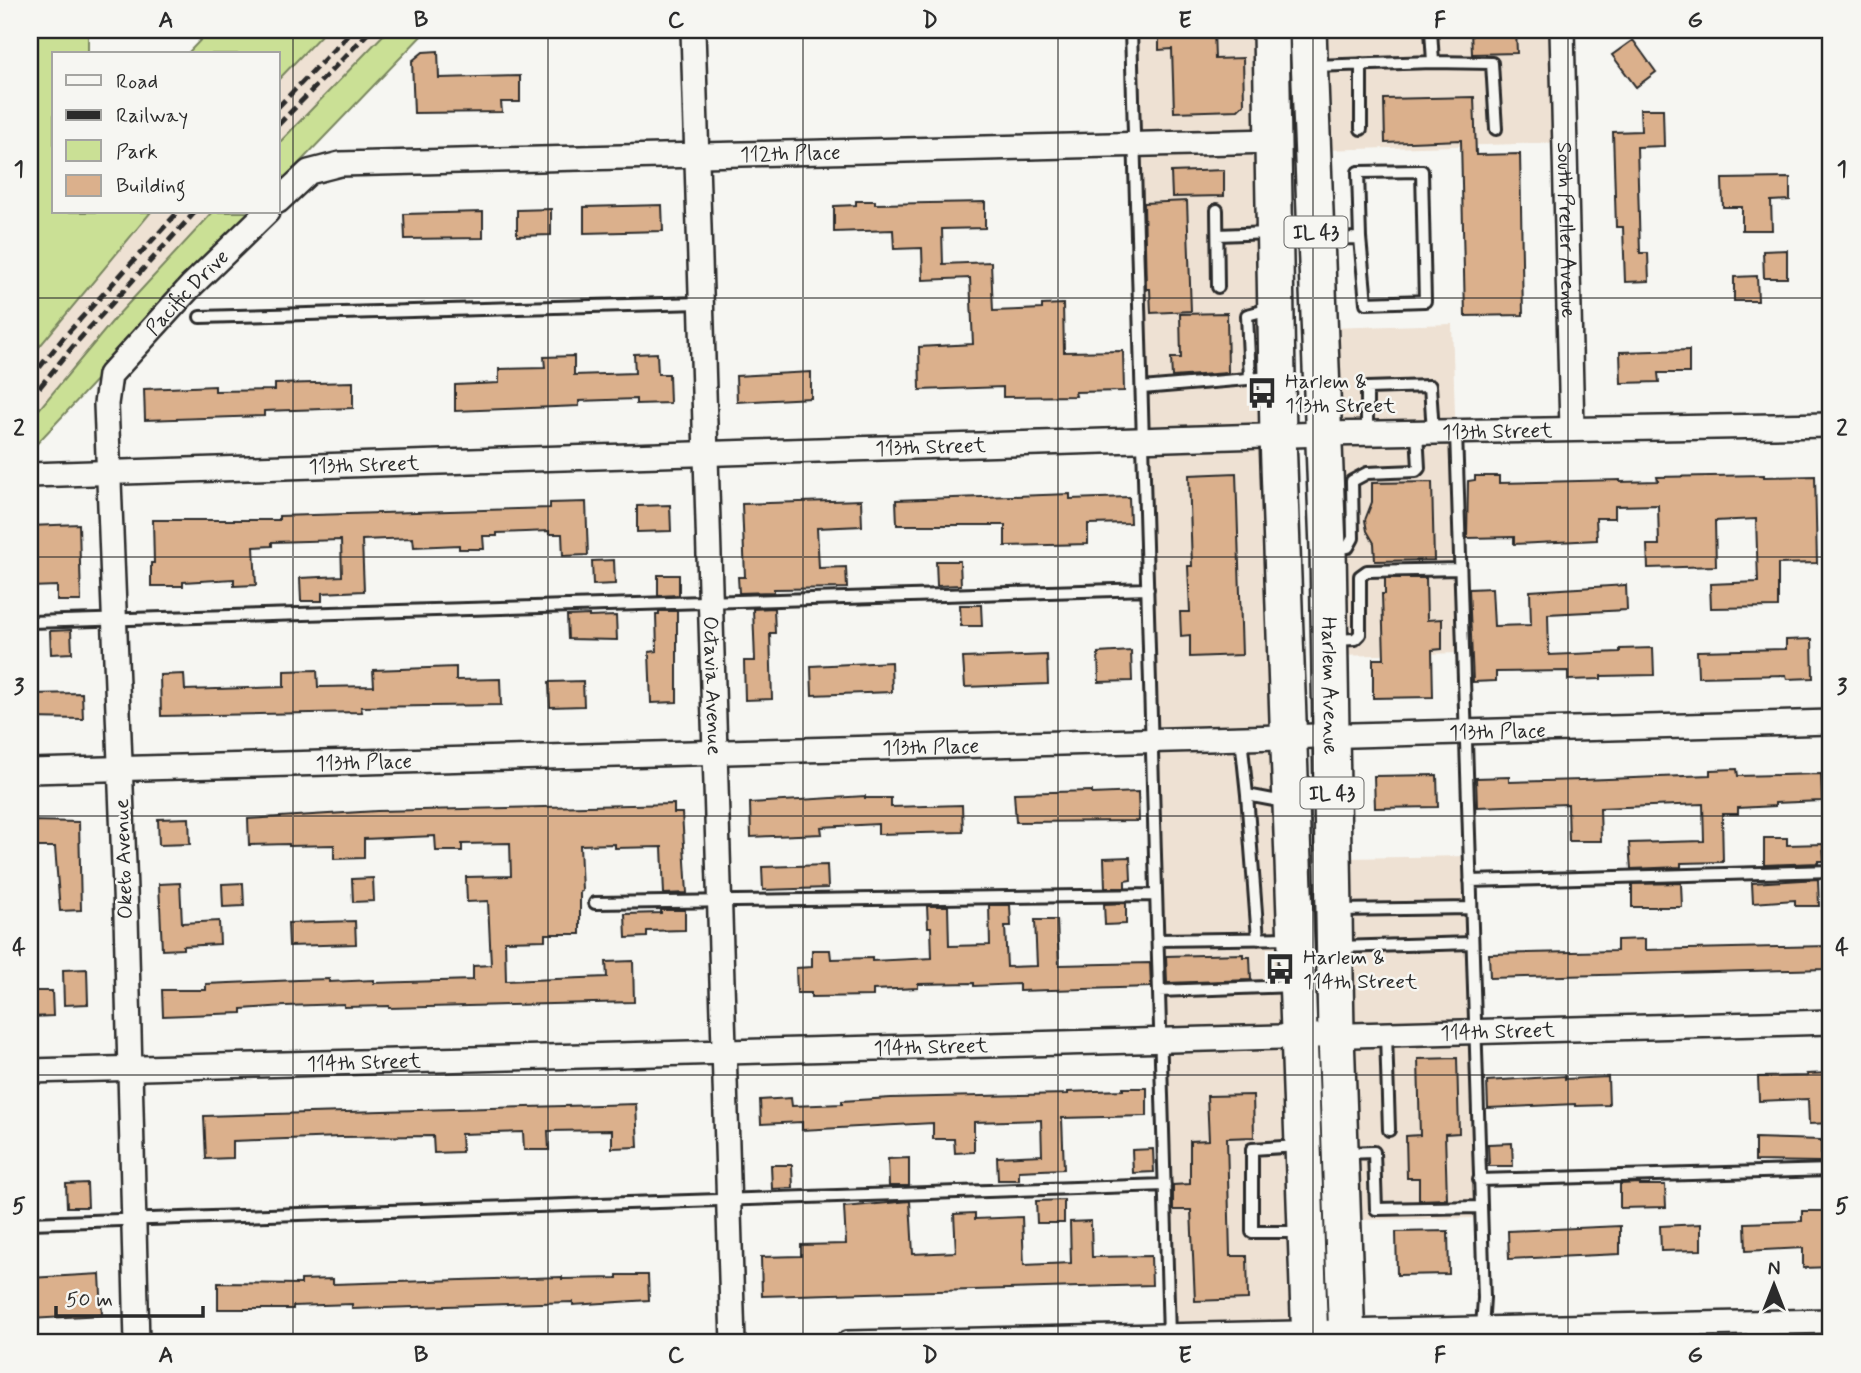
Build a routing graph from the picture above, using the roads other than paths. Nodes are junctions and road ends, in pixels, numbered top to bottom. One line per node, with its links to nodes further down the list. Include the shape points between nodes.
1 (693, 30): 14 (street, Octavia Avenue)
2 (1131, 30): 13 (lane)
3 (1271, 30): 12 (main road, Harlem Avenue / IL 43)
4 (1308, 30): 9 (main road, Harlem Avenue / IL 43)
5 (1431, 30): 7 (lane)
6 (1562, 30): 29 (street, South Preller Avenue)
7 (1433, 62): 8 (lane); 11 (lane, via 1492,63)
8 (1361, 64): 9 (lane); 10 (lane)
9 (1310, 66): 21 (main road, Harlem Avenue / IL 43)
10 (1361, 129)
11 (1496, 129)
12 (1274, 141): 13 (street, 112th Place); 18 (main road, Harlem Avenue / IL 43)
13 (1135, 144): 14 (street, 112th Place); 27 (lane)
14 (697, 155): 15 (street, 112th Place, via 340,164 309,172); 23 (street, Octavia Avenue)
15 (280, 199)
16 (1217, 210): 19 (lane)
17 (265, 214): 25 (street, Pacific Drive)
18 (1275, 233): 19 (lane); 26 (main road, Harlem Avenue / IL 43, via 1276,307)
19 (1218, 236): 22 (lane)
20 (1360, 238): 20 (lane, via 1357,172 1422,171 1425,301 1366,303); 21 (lane)
21 (1317, 239): 31 (main road, Harlem Avenue / IL 43)
22 (1218, 287)
23 (701, 303): 24 (lane); 35 (street, Octavia Avenue)
24 (200, 317)
25 (110, 375): 36 (street, Oketo Avenue, via 106,404)
26 (1263, 378): 27 (lane); 33 (main road, Harlem Avenue / IL 43)
27 (1142, 388): 34 (lane)
28 (1831, 425): 29 (street, 113th Street)
29 (1572, 429): 30 (street, 113th Street)
30 (1435, 432): 32 (street, 113th Street); 32 (lane, via 1430,386 1367,388); 38 (lane, via 1416,471 1367,473 1352,481 1353,538 1348,547); 39 (lane)
31 (1324, 434): 32 (street, 113th Street); 33 (street, 113th Street); 38 (main road, Harlem Avenue / IL 43)
32 (1367, 434)
33 (1278, 436): 34 (street, 113th Street); 48 (main road, Harlem Avenue / IL 43)
34 (1143, 440): 35 (street, 113th Street); 40 (lane)
35 (706, 453): 36 (street, 113th Street); 41 (street, Octavia Avenue)
36 (110, 472): 37 (street, 113th Street); 42 (street, Oketo Avenue)
37 (30, 475)
38 (1328, 548): 44 (main road, Harlem Avenue / IL 43)
39 (1460, 569): 44 (lane, via 1367,571 1360,576 1360,634 1355,639); 46 (lane)
40 (1148, 589): 41 (lane); 50 (lane)
41 (711, 602): 42 (lane); 51 (street, Octavia Avenue)
42 (115, 620): 43 (lane); 52 (street, Oketo Avenue)
43 (30, 622)
44 (1329, 640): 47 (main road, Harlem Avenue / IL 43)
45 (1831, 722): 46 (street, 113th Place)
46 (1465, 732): 47 (street, 113th Place); 57 (lane)
47 (1331, 735): 48 (street, 113th Place); 62 (main road, Harlem Avenue / IL 43)
48 (1288, 737): 49 (street, 113th Place); 55 (main road, Harlem Avenue / IL 43)
49 (1241, 738): 50 (street, 113th Place); 54 (lane)
50 (1152, 741): 51 (street, 113th Place); 58 (lane)
51 (715, 752): 52 (street, 113th Place); 59 (street, Octavia Avenue)
52 (120, 768): 53 (street, 113th Place); 77 (street, Oketo Avenue)
53 (30, 771)
54 (1247, 795): 55 (lane); 64 (lane)
55 (1290, 803): 63 (main road, Harlem Avenue / IL 43)
56 (1831, 871): 57 (lane)
57 (1470, 881): 61 (lane)
58 (1156, 895): 59 (lane); 65 (lane)
59 (720, 900): 60 (lane); 76 (street, Octavia Avenue)
60 (595, 903)
61 (1471, 908): 62 (lane); 66 (lane)
62 (1334, 911): 67 (main road, Harlem Avenue / IL 43)
63 (1295, 938): 64 (lane); 68 (main road, Harlem Avenue / IL 43)
64 (1258, 939): 65 (lane)
65 (1158, 940): 69 (lane)
66 (1472, 943): 67 (lane); 71 (lane)
67 (1335, 947): 73 (main road, Harlem Avenue / IL 43)
68 (1296, 986): 69 (lane); 74 (main road, Harlem Avenue / IL 43)
69 (1159, 991): 75 (lane)
70 (1831, 1022): 71 (street, 114th Street)
71 (1475, 1031): 72 (street, 114th Street); 82 (lane)
72 (1386, 1034): 73 (street, 114th Street); 79 (lane)
73 (1336, 1035): 74 (street, 114th Street); 84 (main road, Harlem Avenue / IL 43, via 1339,1153)
74 (1298, 1036): 75 (street, 114th Street); 80 (main road, Harlem Avenue / IL 43)
75 (1161, 1040): 76 (street, 114th Street); 83 (lane)
76 (724, 1052): 77 (street, 114th Street); 85 (street, Octavia Avenue)
77 (130, 1068): 78 (street, 114th Street); 87 (street, Oketo Avenue)
78 (30, 1070)
79 (1389, 1130)
80 (1302, 1146): 89 (main road, Harlem Avenue / IL 43); 89 (lane, via 1252,1149 1252,1232)
81 (1831, 1170): 82 (lane)
82 (1479, 1180): 86 (lane)
83 (1165, 1185): 85 (lane); 91 (lane)
84 (1358, 1198): 86 (lane, via 1377,1209); 94 (main road, Harlem Avenue / IL 43)
85 (729, 1199): 87 (lane); 97 (street, Octavia Avenue)
86 (1480, 1207): 92 (lane)
87 (133, 1219): 88 (lane); 96 (street, Oketo Avenue)
88 (30, 1223)
89 (1306, 1232): 93 (main road, Harlem Avenue / IL 43)
90 (1831, 1321): 92 (street)
91 (1170, 1336): 95 (street); 98 (street)
92 (1481, 1336): 94 (street)
93 (1310, 1338): 94 (street); 95 (street)
94 (1347, 1338)
95 (1195, 1340)
96 (137, 1343)
97 (733, 1343)
98 (848, 1343)

